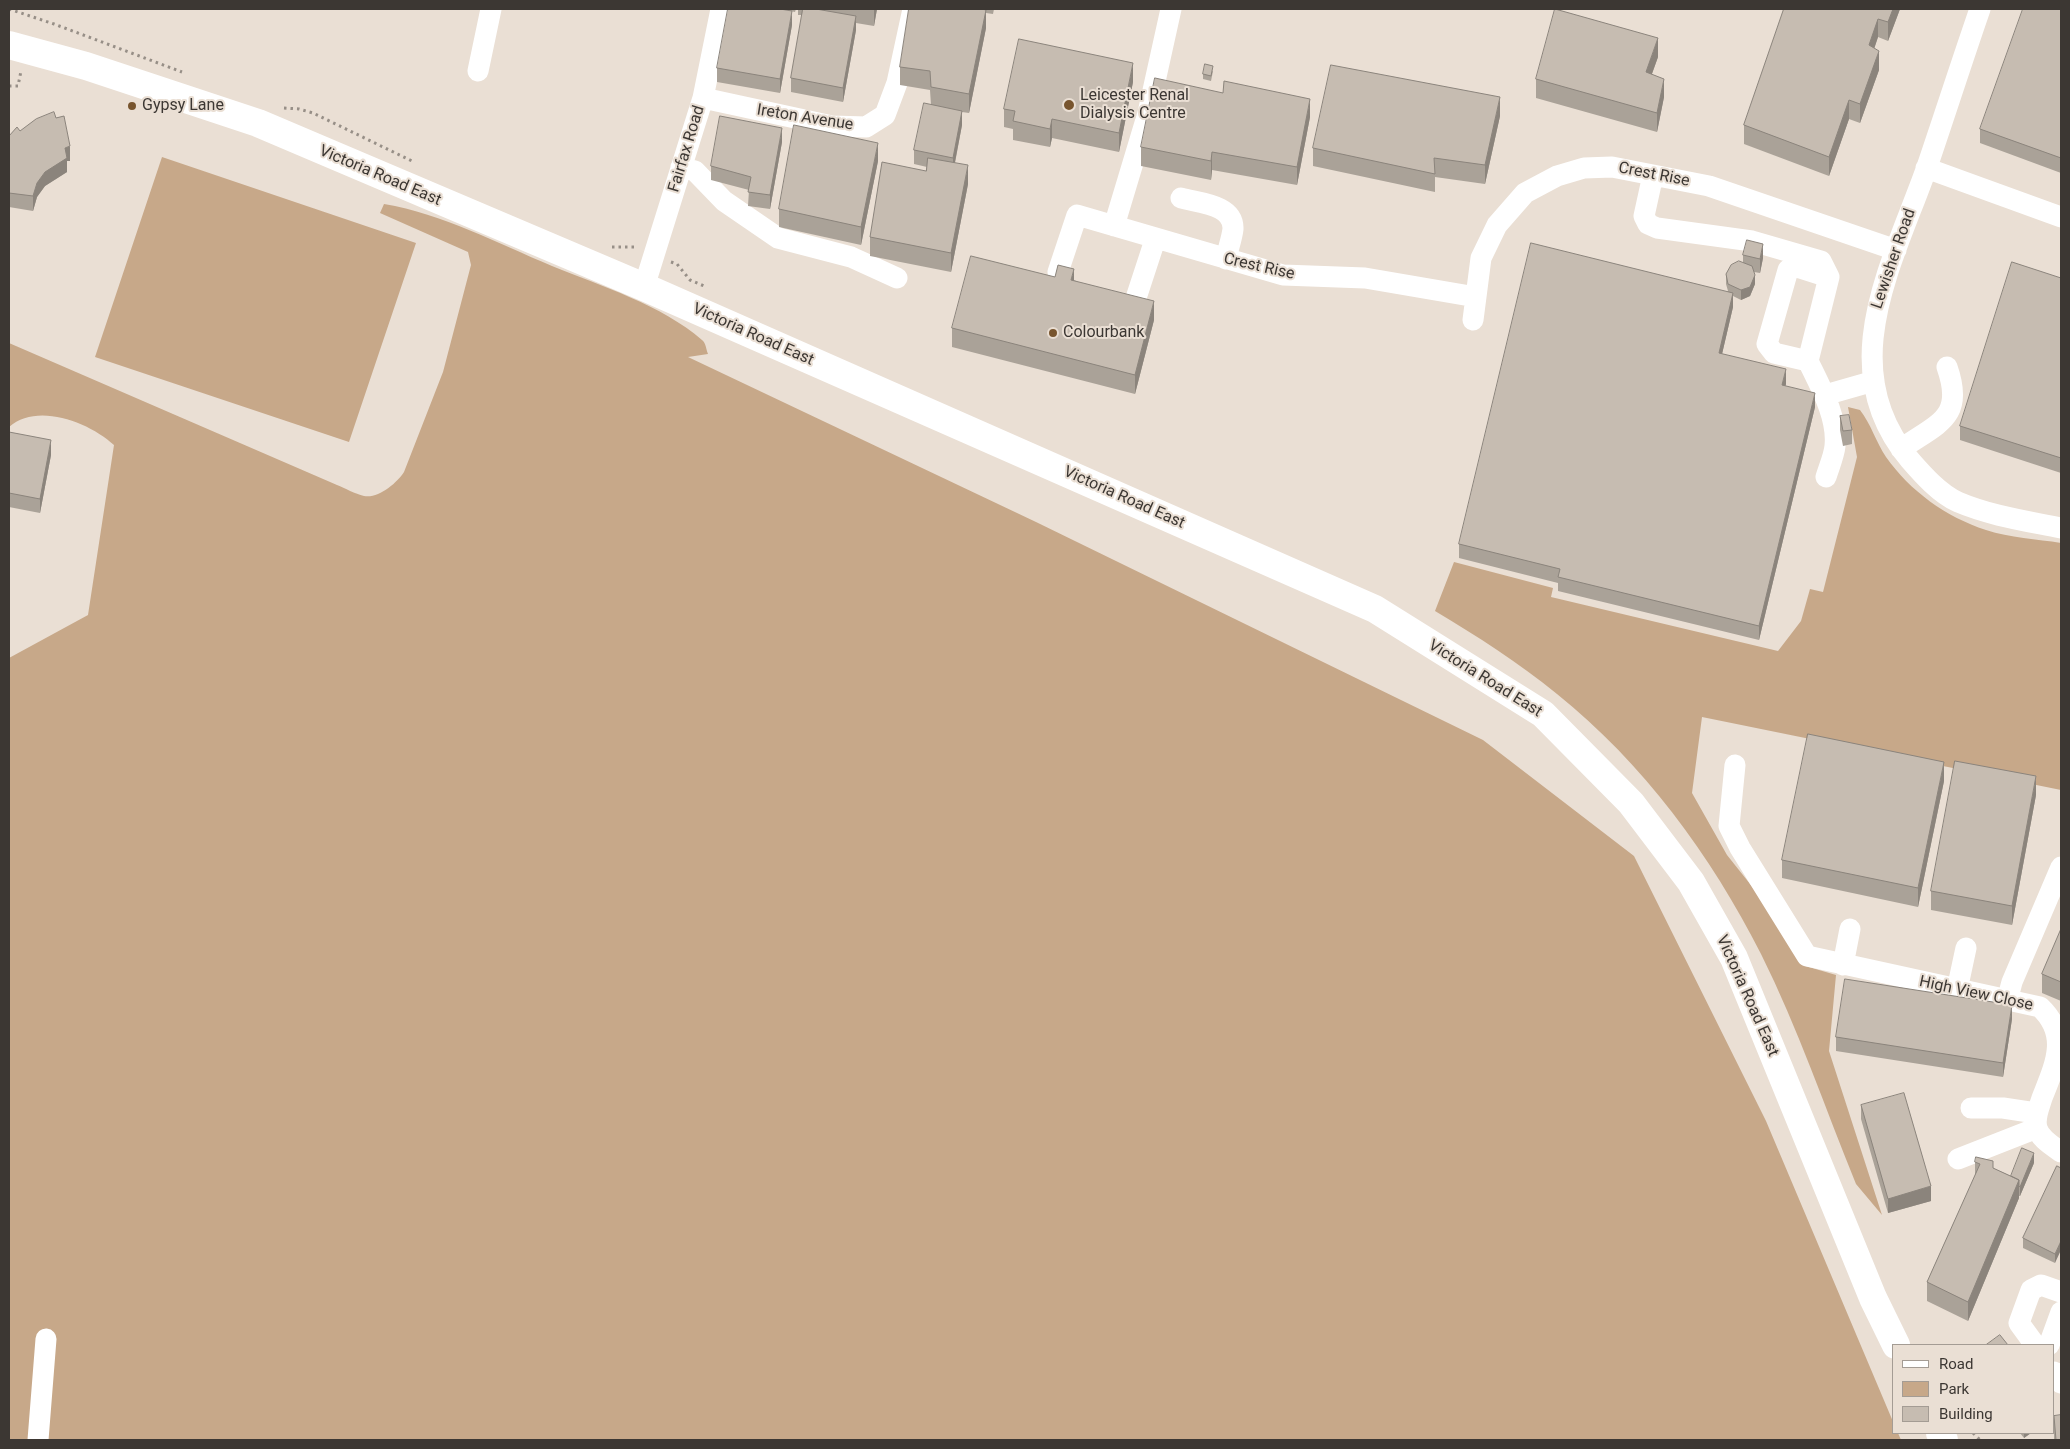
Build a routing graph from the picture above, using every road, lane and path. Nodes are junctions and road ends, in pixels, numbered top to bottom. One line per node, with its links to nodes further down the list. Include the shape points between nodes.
1 (9, 9): 9 (path)
2 (491, 9): 8 (street)
3 (720, 9): 10 (street, Fairfax Road)
4 (913, 9): 10 (street, Ireton Avenue, via 897,83 885,116 866,128 832,126)
5 (1170, 9): 18 (street, via 1148,113)
6 (1980, 9): 14 (street, Lewisher Road)
7 (9, 45): 27 (highway, Victoria Road East, via 86,66 258,123)
8 (478, 71)
9 (190, 75)
10 (703, 98): 13 (street, Fairfax Road)
11 (280, 108): 12 (path, via 299,108 313,113)
12 (423, 166)
13 (681, 167): 22 (street, Fairfax Road); 26 (street, via 695,171 724,201 778,238 852,257)
14 (1926, 168): 17 (street); 21 (street, Lewisher Road)
15 (1652, 175): 21 (street, Crest Rise, via 1709,186); 25 (street, via 1644,216 1648,224 1656,228 1752,240 1821,261); 30 (street, Crest Rise, via 1612,167 1584,168 1557,176 1525,193 1497,224 1481,258)
16 (1181, 198): 23 (street, via 1220,208 1230,216 1233,228)
17 (2061, 217)
18 (1114, 226): 19 (street, Crest Rise); 24 (street, Crest Rise, via 1077,215)
19 (1155, 240): 23 (street, Crest Rise); 29 (street)
20 (605, 244): 22 (path, via 614,248 633,246)
21 (1896, 250): 34 (street, Lewisher Road, via 1873,325)
22 (654, 254): 27 (street, Fairfax Road); 28 (path, via 677,264 690,280)
23 (1226, 259): 30 (street, Crest Rise, via 1283,275 1365,278)
24 (1058, 272)
25 (1829, 277): 32 (street); 32 (street, via 1797,267 1788,270 1767,344 1769,349)
26 (897, 278)
27 (644, 287): 53 (highway, Victoria Road East, via 1375,609 1543,714 1631,803 1691,882 1734,958 1873,1298)
28 (708, 288)
29 (1137, 295)
30 (1476, 297): 31 (street, Crest Rise)
31 (1473, 320)
32 (1808, 361): 35 (street)
33 (1947, 367): 36 (street, via 1954,387 1953,406 1944,418)
34 (1874, 381): 35 (street); 36 (street, Lewisher Road, via 1888,426)
35 (1825, 395): 37 (street, via 1835,446)
36 (1901, 449): 38 (street, Lewisher Road, via 1926,478 1957,502 1994,514)
37 (1826, 477)
38 (2061, 528)
39 (1735, 765): 43 (street, High View Close, via 1729,826 1740,848 1807,956)
40 (2061, 868): 45 (street, via 2012,982)
41 (1850, 929): 43 (street)
42 (1966, 948): 44 (street)
43 (1843, 965): 44 (street, High View Close)
44 (1957, 990): 45 (street, High View Close)
45 (2007, 1001): 47 (street, High View Close, via 2040,1007 2050,1015 2059,1034 2059,1056)
46 (1971, 1108): 47 (street, via 2002,1108)
47 (2037, 1121): 48 (street, via 2042,1137); 49 (street)
48 (2061, 1152)
49 (1958, 1159)
50 (2061, 1292): 54 (street, via 2041,1285 2031,1290 2019,1323)
51 (2061, 1312): 55 (street)
52 (46, 1339): 56 (street)
53 (1896, 1344)
54 (2034, 1344)
55 (2049, 1344)
56 (38, 1440)

